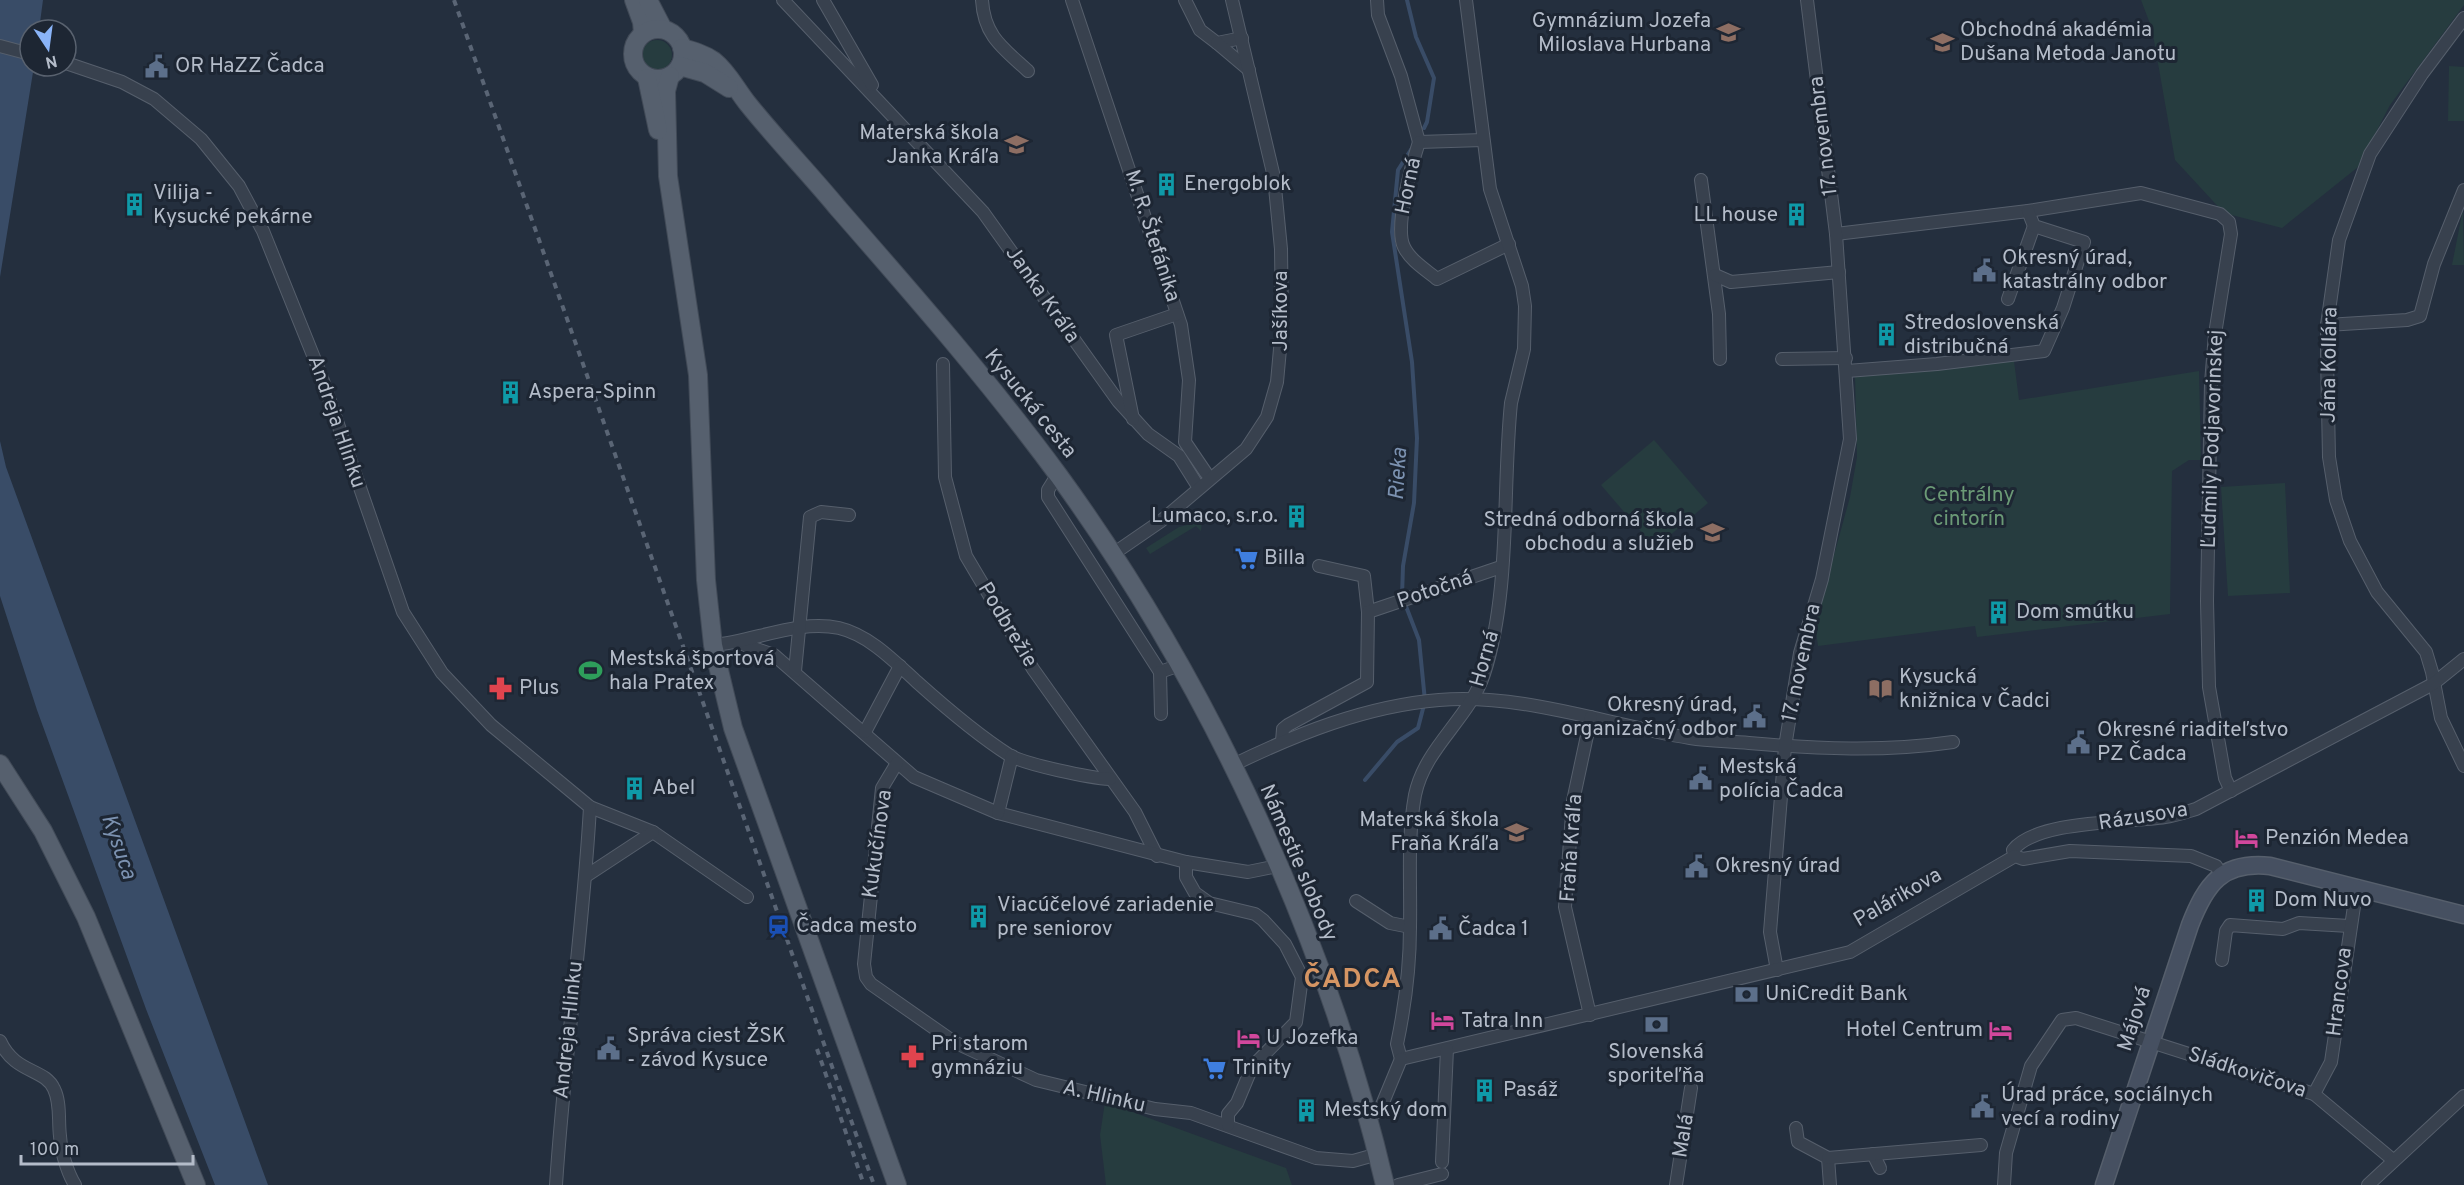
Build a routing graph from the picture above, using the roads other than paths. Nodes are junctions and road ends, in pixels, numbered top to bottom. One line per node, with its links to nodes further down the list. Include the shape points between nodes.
1 (634, 0): 14 (main road)
2 (648, 0): 13 (main road, Kysucká cesta)
3 (783, 0): 24 (street, Janka Kráľa)
4 (823, 0): 24 (street, Janka Kráľa)
5 (982, 0): 22 (street, via 993,39)
6 (1072, 0): 37 (street, M. R. Štefánika)
7 (1185, 0): 16 (street, via 1200,30)
8 (1232, 0): 15 (street, Jašíkova)
9 (1377, 0): 26 (street, Horná, via 1378,15 1401,76)
10 (1466, 0): 25 (street, Horná)
11 (1807, 0): 32 (street, 17. novembra)
12 (2464, 18): 38 (street, Jána Kollára, via 2370,154 2339,240)
13 (663, 29): 14 (main road); 19 (main road, Kysucká cesta, via 675,36)
14 (643, 33): 23 (main road, via 633,45 633,61)
15 (1242, 38): 16 (street); 21 (street, Jašíkova)
16 (1217, 43): 21 (street)
17 (0, 46): 18 (street)
18 (18, 51)
19 (678, 63): 23 (main road, Kysucká cesta, via 655,80); 27 (main road, via 666,91); 46 (main road, Kysucká cesta, via 705,55 717,63)
20 (78, 67): 76 (street, Andreja Hlinku, via 154,99 201,139 227,169 251,207 275,259 321,375 403,612 442,673 491,725)
21 (1250, 70): 47 (street, Jašíkova, via 1274,177 1281,249 1280,365 1275,394 1262,429 1246,449)
22 (1028, 71)
23 (647, 78): 27 (main road)
24 (881, 102): 44 (street, Janka Kráľa, via 983,212)
25 (1483, 140): 26 (street, Horná); 33 (street, Horná, via 1490,189)
26 (1419, 142): 33 (street, Horná, via 1401,223 1403,246 1437,279)
27 (668, 176): 55 (main road, via 698,375 706,580)
28 (1701, 180): 35 (street)
29 (2464, 190): 38 (street, via 2434,264 2420,316)
30 (2028, 211): 31 (street); 32 (street, Ľudmily Podjavorinskej); 75 (street, Ľudmily Podjavorinskej, via 2141,193 2220,214 2229,222 2231,234 2211,383 2208,640 2211,708)
31 (2034, 226): 36 (street); 43 (street, via 2084,242 2044,351)
32 (1836, 234): 34 (street, 17. novembra)
33 (1509, 244): 51 (street, Horná, via 1522,286 1526,328 1510,413)
34 (1839, 272): 35 (street, via 1731,282); 39 (street, 17. novembra)
35 (1715, 275): 40 (street)
36 (2008, 299)
37 (1177, 314): 44 (street, via 1116,335); 45 (street, M. R. Štefánika, via 1189,380 1185,442)
38 (2327, 325): 61 (street, Jána Kollára, via 2329,457 2336,500 2350,541 2377,592 2426,652)
39 (1846, 358): 41 (street); 43 (street, 17. novembra)
40 (1720, 359)
41 (1782, 359)
42 (943, 364): 74 (street, Podbrežie, via 945,477 966,556 1033,669)
43 (1847, 371): 68 (street, 17. novembra, via 1850,439 1822,579 1800,653)
44 (1133, 419): 47 (street, Janka Kráľa, via 1179,456)
45 (1206, 473)
46 (1058, 474): 49 (main road, Kysucká cesta); 60 (street, via 1048,497)
47 (1199, 488): 49 (street, Jašíkova, via 1161,521)
48 (849, 515): 53 (street, via 821,512 810,517)
49 (1113, 554): 57 (main road, Kysucká cesta)
50 (1318, 566): 52 (street, Potočná, via 1364,576)
51 (1501, 567): 52 (street, Potočná); 62 (street, Horná, via 1495,638)
52 (1368, 612): 66 (street, Potočná, via 1367,682 1288,725 1283,729)
53 (800, 628): 54 (street); 58 (street, via 838,628 870,642); 59 (street)
54 (739, 643): 55 (street); 59 (street, Kukučínova, via 774,655)
55 (713, 645): 116 (main road, via 733,728)
56 (2464, 659): 61 (street, Rázusova)
57 (1180, 665): 60 (street); 72 (main road, Kysucká cesta)
58 (900, 666): 65 (street); 69 (street, via 954,716)
59 (795, 671): 65 (street, Kukučínova)
60 (1160, 672): 63 (street)
61 (2433, 684): 73 (street, Jána Kollára, via 2441,718); 75 (street, Rázusova)
62 (1473, 700): 64 (street); 66 (street, via 1405,704); 90 (street, Horná, via 1444,735 1420,776 1410,828)
63 (1161, 714)
64 (1591, 717): 68 (street, via 1690,738); 94 (street, Fraňa Kráľa, via 1573,801 1565,907)
65 (865, 732): 70 (street, Kukučínova)
66 (1282, 741): 72 (street)
67 (1953, 742): 68 (street, via 1908,749)
68 (1785, 747): 93 (street, 17. novembra, via 1770,932)
69 (1011, 756): 74 (street); 77 (street)
70 (897, 763): 77 (street, Kukučínova, via 926,783); 92 (street, Kukučínova, via 882,788)
71 (0, 764): 106 (main road, via 43,831 86,917)
72 (1232, 766): 82 (main road, Námestie slobody)
73 (2464, 766)
74 (1110, 779): 79 (street, Podbrežie, via 1135,812)
75 (2231, 791): 80 (street, Rázusova, via 2196,809 2167,817 2045,830 2021,840 2013,850)
76 (590, 807): 78 (street, Andreja Hlinku); 84 (street, Andreja Hlinku)
77 (998, 813): 79 (street, Kukučínova)
78 (653, 832): 84 (street); 86 (street, Andreja Hlinku)
79 (1157, 856): 81 (street, Kukučínova)
80 (2015, 856): 83 (street, Palárikova, via 2023,859 2090,850 2191,856 2216,866); 93 (street, Palárikova, via 1850,952)
81 (1186, 862): 82 (street, Kukučínova, via 1248,872); 103 (street, via 1186,877 1195,893 1209,903 1243,910 1263,920 1285,944 1302,977 1296,1022 1252,1067 1237,1103 1228,1114)
82 (1278, 866): 107 (main road, Námestie slobody, via 1329,998)
83 (2221, 874): 85 (main road, via 2251,864); 96 (main road, Májová, via 2200,899)
84 (586, 876): 115 (street, Andreja Hlinku, via 563,1075)
85 (2357, 886): 88 (main road); 89 (street, Hrancova)
86 (747, 897)
87 (1356, 901): 90 (street, via 1390,923)
88 (2464, 915)
89 (2349, 926): 91 (street, via 2230,926); 100 (street, Hrancova, via 2331,1062)
90 (1410, 927): 98 (street, Horná, via 1397,1044)
91 (2222, 960)
92 (864, 964): 103 (street, A. Hlinku, via 868,981 879,990 954,1042 1013,1071 1066,1089 1191,1113)
93 (1777, 970): 94 (street, Palárikova)
94 (1590, 1015): 97 (street, Palárikova)
95 (0, 1041): 112 (street, via 7,1056 25,1070 40,1074 54,1088 60,1139)
96 (2151, 1041): 100 (street, Sládkovičova); 121 (street, Sládkovičova, via 2076,1018 2062,1020 2031,1066 2006,1153); 122 (main road, Májová)
97 (1446, 1049): 98 (street, Palárikova); 118 (street, via 1442,1168)
98 (1401, 1059): 102 (street)
99 (1691, 1088): 119 (street, Malá)
100 (2314, 1094): 110 (street, Sládkovičova)
101 (2464, 1096): 110 (street)
102 (1379, 1112)
103 (1228, 1125): 107 (street, A. Hlinku, via 1316,1158 1353,1161)
104 (1796, 1128): 109 (street, via 1798,1142)
105 (1981, 1145): 108 (street)
106 (179, 1148): 113 (main road); 114 (main road)
107 (1378, 1154): 117 (main road, Námestie slobody)
108 (1873, 1154): 109 (street); 111 (street)
109 (1827, 1158): 120 (street)
110 (2393, 1160): 123 (street)
111 (1880, 1168)
112 (75, 1185)
113 (187, 1185)
114 (196, 1185)
115 (556, 1185)
116 (897, 1185)
117 (1385, 1185)
118 (1398, 1185)
119 (1676, 1185)
120 (1830, 1185)
121 (2004, 1185)
122 (2104, 1185)
123 (2368, 1185)

